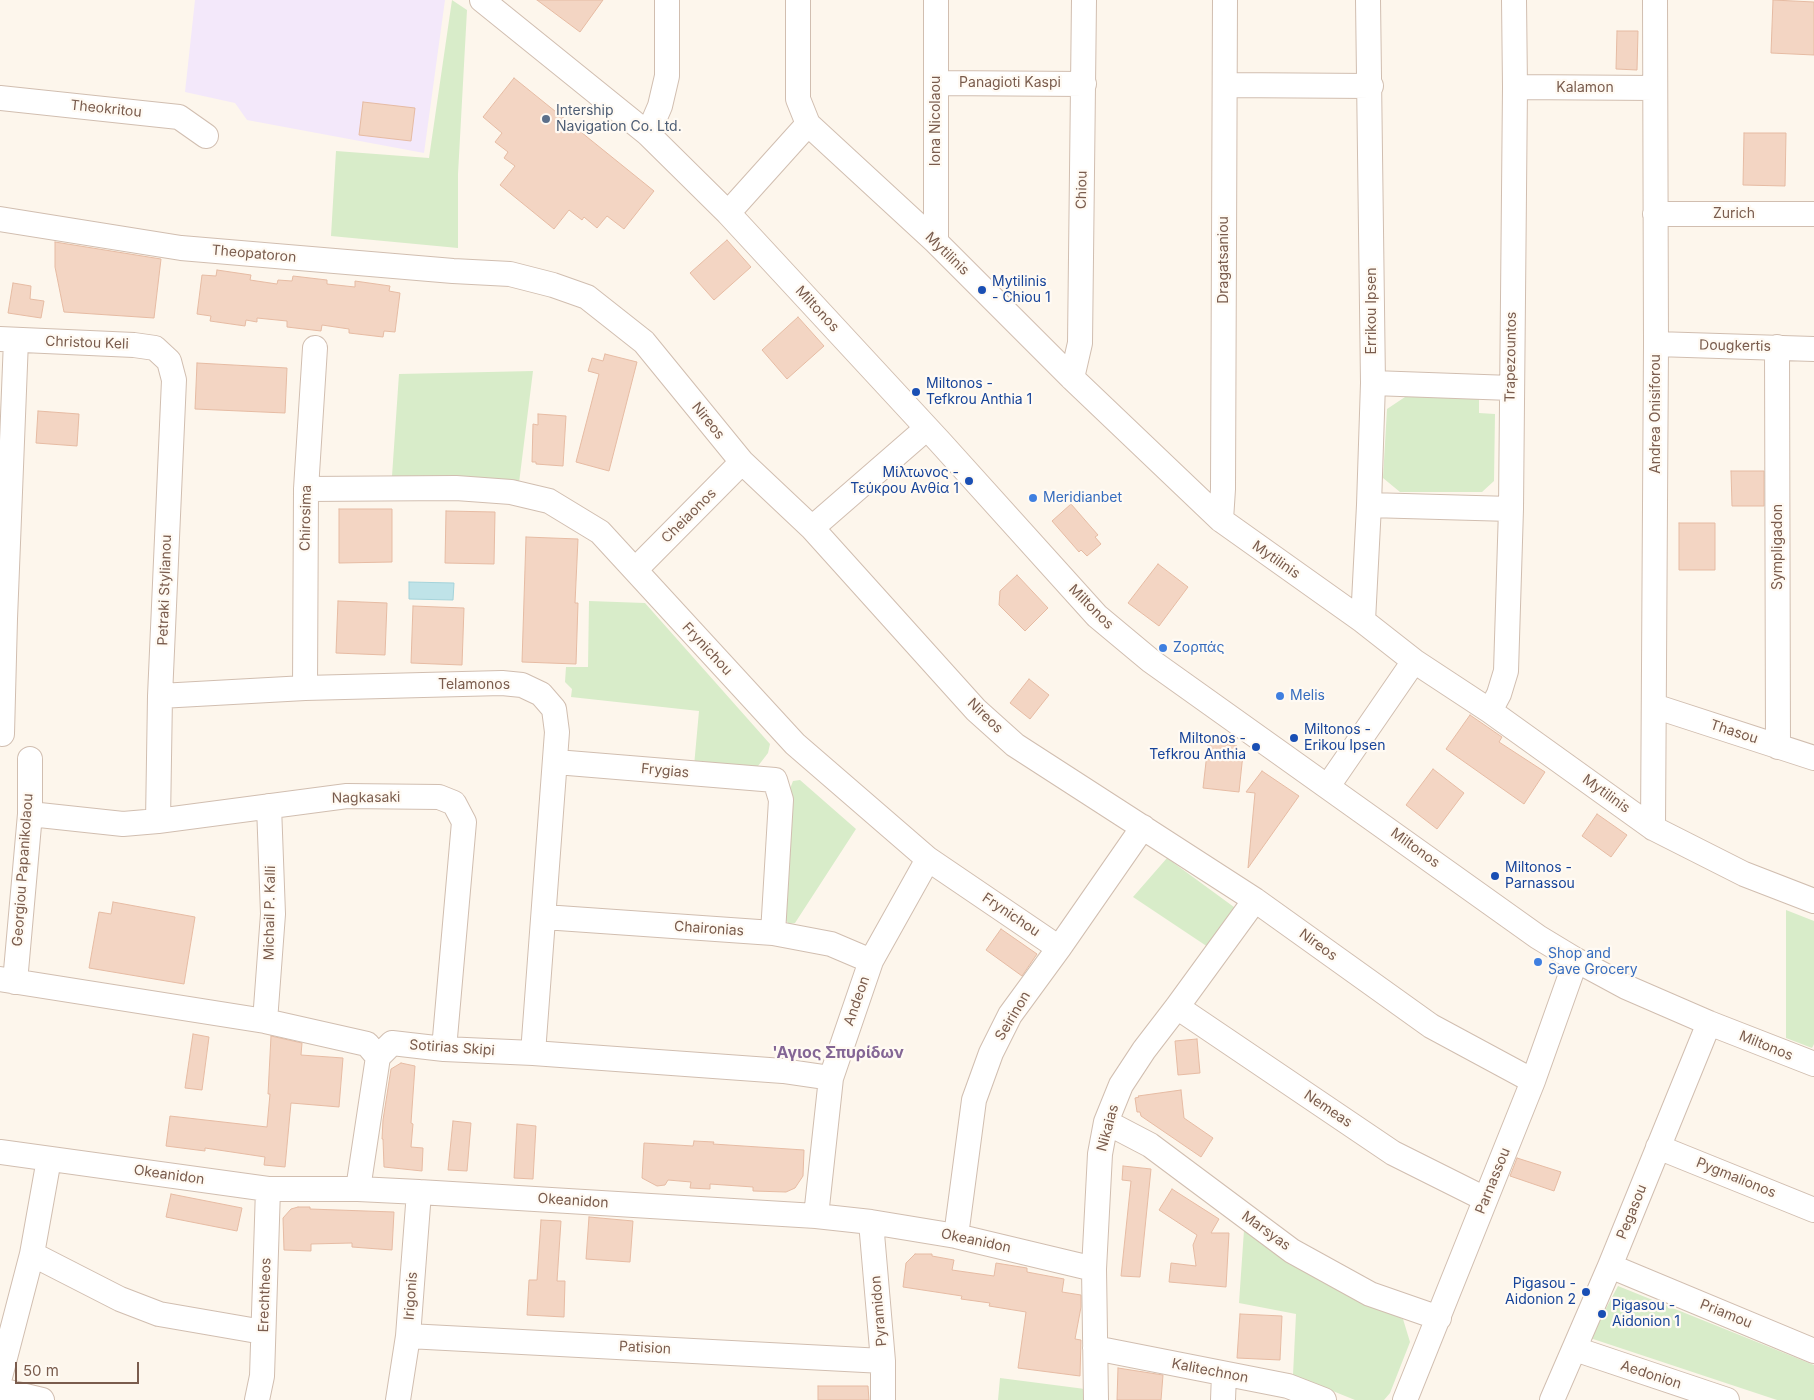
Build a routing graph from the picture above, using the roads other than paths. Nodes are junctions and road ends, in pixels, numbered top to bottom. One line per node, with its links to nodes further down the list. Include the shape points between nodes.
1 (482, 0): 18 (street, Miltonos)
2 (667, 0): 18 (street, via 666,76 660,106)
3 (798, 0): 17 (street, via 798,99)
4 (936, 0): 10 (street, Iona Nicolaou)
5 (1084, 0): 11 (street, Chiou)
6 (1225, 0): 12 (street, Dragatsaniou)
7 (1368, 0): 13 (street, Errikou Ipsen)
8 (1514, 0): 14 (street, Trapezountos)
9 (1655, 0): 15 (street, Andrea Onisiforou)
10 (936, 83): 11 (street, Panagioti Kaspi); 24 (street, Iona Nicolaou)
11 (1084, 84): 32 (street, Chiou, via 1080,343)
12 (1225, 85): 13 (street); 40 (street, Dragatsaniou, via 1224,479)
13 (1371, 86): 33 (street, Errikou Ipsen)
14 (1515, 87): 15 (street, Kalamon); 34 (street, Trapezountos)
15 (1655, 88): 21 (street, Andrea Onisiforou)
16 (0, 98): 19 (street, Theokritou, via 179,117)
17 (808, 124): 20 (street); 24 (street, Mytilinis)
18 (648, 134): 20 (street, Miltonos)
19 (206, 136)
20 (728, 213): 35 (street, Miltonos)
21 (1655, 214): 22 (street, Zurich); 27 (street, Andrea Onisiforou)
22 (1814, 214)
23 (0, 219): 25 (street, Theopatoron, via 182,248)
24 (936, 242): 32 (street, Mytilinis)
25 (510, 274): 36 (street, Nireos, via 588,296 644,342)
26 (8, 340): 31 (street, Christou Keli, via 134,345 155,348); 49 (street)
27 (1656, 344): 28 (street, Dougkertis); 47 (street, Andrea Onisiforou)
28 (1777, 347): 30 (street, Dougkertis); 50 (street, Sympligadon)
29 (315, 348): 37 (street, Chirosima)
30 (1814, 349)
31 (169, 361): 46 (street, Petraki Stylianou, via 174,380)
32 (1072, 378): 40 (street, Mytilinis)
33 (1373, 383): 34 (street); 38 (street, Errikou Ipsen)
34 (1511, 388): 39 (street, Trapezountos)
35 (927, 428): 41 (street); 54 (street, Miltonos, via 1097,616 1151,662)
36 (742, 462): 41 (street, Nireos); 42 (street, Cheiaonos)
37 (306, 489): 42 (street, Frynichou, via 456,488 511,492 549,501 600,532); 45 (street, Chirosima)
38 (1370, 505): 39 (street); 43 (street, Errikou Ipsen)
39 (1511, 509): 48 (street, Trapezountos, via 1506,671)
40 (1221, 520): 43 (street, Mytilinis)
41 (812, 528): 58 (street, Nireos, via 976,710 1015,745)
42 (635, 570): 60 (street, Frynichou, via 794,744)
43 (1363, 621): 44 (street, Mytilinis)
44 (1414, 661): 48 (street, Mytilinis); 54 (street)
45 (305, 688): 46 (street, Telamonos); 53 (street, Telamonos, via 522,685 541,694 554,709)
46 (160, 696): 57 (street, Petraki Stylianou)
47 (1654, 706): 50 (street, Thasou); 59 (street, Andrea Onisiforou)
48 (1490, 711): 59 (street, Mytilinis)
49 (2, 734)
50 (1778, 747): 51 (street, Thasou)
51 (1814, 758)
52 (30, 759): 56 (street, Georgiou Papanikolaou)
53 (556, 762): 63 (street, Telamonos); 64 (street, Frygias, via 775,780 781,800)
54 (1328, 786): 66 (street, Miltonos, via 1538,937)
55 (269, 806): 57 (street, Nagkasaki); 70 (street, Michail P. Kalli, via 273,914); 72 (street, Nagkasaki, via 347,796 439,797 454,803 464,822)
56 (30, 814): 57 (street, Nagkasaki, via 123,824); 68 (street, Georgiou Papanikolaou)
57 (158, 821)
58 (1143, 827): 61 (street, Nireos); 65 (street, Seirinon)
59 (1653, 828): 62 (street, Mytilinis, via 1744,874)
60 (928, 859): 65 (street, Frynichou); 67 (street, Andeon)
61 (1255, 900): 69 (street, Nikaias); 77 (street, Nireos, via 1431,1026)
62 (1814, 901)
63 (544, 917): 64 (street, Chaironias); 73 (street, Telamonos)
64 (773, 933): 67 (street, Chaironias, via 831,944)
65 (1059, 948): 89 (street, Seirinon, via 1010,1015 974,1100)
66 (1576, 960): 71 (street, Miltonos); 77 (street, Parnassou)
67 (870, 961): 76 (street, Andeon)
68 (7, 980): 70 (street)
69 (1177, 1008): 78 (street, Nikaias, via 1121,1085); 85 (street, Nemeas, via 1393,1153)
70 (265, 1021): 74 (street, via 367,1044)
71 (1709, 1023): 75 (street, Miltonos); 79 (street, Pegasou)
72 (444, 1049): 73 (street, Sotirias Skipi); 74 (street, Sotirias Skipi, via 392,1042)
73 (533, 1053): 76 (street, Sotirias Skipi, via 783,1070)
74 (378, 1057): 83 (street)
75 (1814, 1064)
76 (831, 1078): 87 (street, Andeon)
77 (1533, 1081): 85 (street, Parnassou)
78 (1106, 1122): 92 (street, Nikaias, via 1100,1154); 93 (street, Marsyas, via 1150,1145 1292,1251 1370,1294)
79 (1658, 1147): 86 (street, Pygmalionos); 91 (street, Pegasou)
80 (0, 1152): 81 (street, Okeanidon)
81 (49, 1159): 82 (street, Okeanidon); 90 (street)
82 (268, 1189): 83 (street, Okeanidon); 94 (street, Erechtheos)
83 (358, 1189): 84 (street, Okeanidon)
84 (419, 1192): 87 (street, Okeanidon); 95 (street, Irigonis)
85 (1485, 1199): 93 (street, Parnassou)
86 (1814, 1210)
87 (816, 1216): 88 (street, Okeanidon)
88 (871, 1222): 89 (street, Okeanidon); 99 (street, Pyramidon)
89 (956, 1236): 92 (street, Okeanidon)
90 (32, 1254): 94 (street, via 120,1299 159,1314); 101 (street)
91 (1610, 1266): 97 (street, Pegasou); 98 (street, Priamou)
92 (1094, 1269): 96 (street, Nikaias)
93 (1439, 1318): 110 (street, Parnassou)
94 (263, 1332): 104 (street, Erechtheos, via 262,1376)
95 (408, 1336): 99 (street, Patision); 105 (street, Irigonis)
96 (1095, 1348): 100 (street, Kalitechnon); 107 (street, Nikaias)
97 (1574, 1349): 111 (street, Pegasou); 112 (street, Aedonion)
98 (1814, 1351)
99 (883, 1360): 106 (street, Pyramidon)
100 (1224, 1374): 108 (street); 109 (street, Kalitechnon, via 1288,1386)
101 (0, 1377)
102 (0, 1390): 103 (street)
103 (42, 1400)
104 (257, 1400)
105 (398, 1400)
106 (883, 1400)
107 (1096, 1400)
108 (1223, 1400)
109 (1324, 1400)
110 (1405, 1400)
111 (1552, 1400)
112 (1727, 1400)

